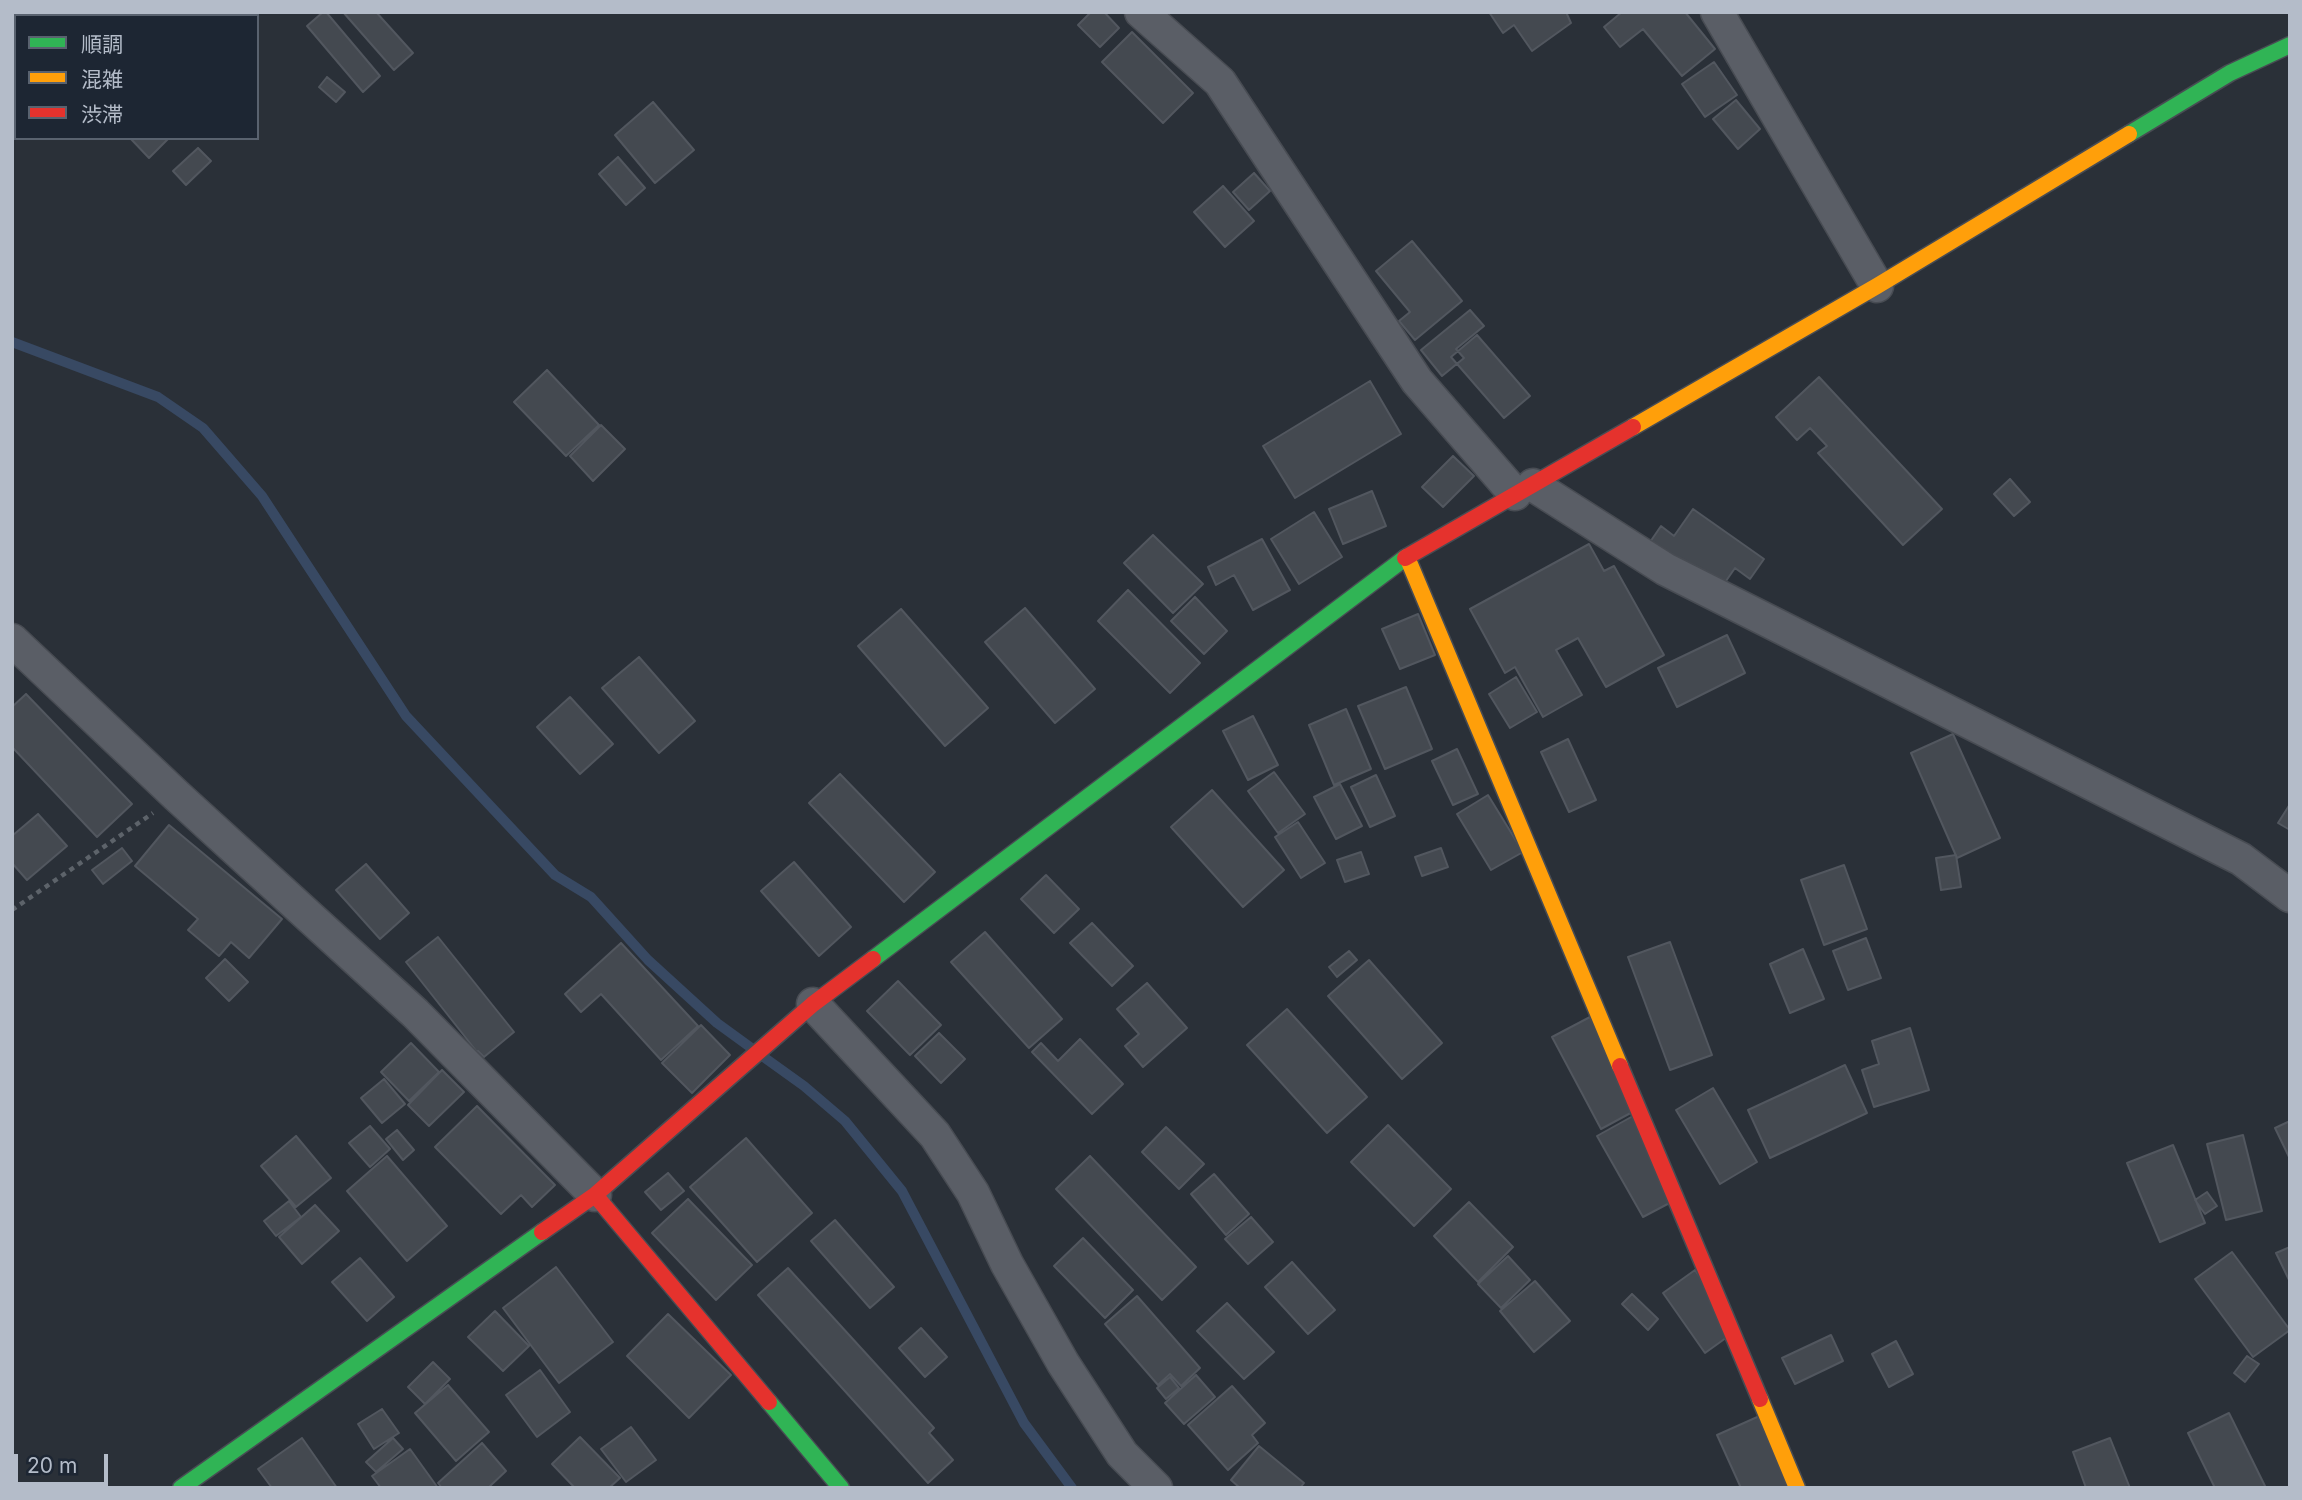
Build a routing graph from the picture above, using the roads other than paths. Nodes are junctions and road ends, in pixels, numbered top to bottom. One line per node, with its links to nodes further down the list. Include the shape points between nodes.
1 (1141, 12): 5 (street, via 1220,82 1417,381)
2 (1717, 12): 4 (street)
3 (2290, 45): 4 (street, via 2230,74)
4 (1877, 286): 5 (street)
5 (1524, 489): 6 (street); 8 (street, via 1665,569 2241,859)
6 (1407, 556): 9 (street); 14 (street)
7 (12, 640): 10 (street, via 415,1013)
8 (2290, 896)
9 (813, 1004): 10 (street); 13 (street, via 935,1135 974,1193 1007,1264 1063,1363 1122,1454)
10 (595, 1195): 11 (street); 12 (street)
11 (181, 1488)
12 (841, 1488)
13 (1156, 1488)
14 (1797, 1488)

